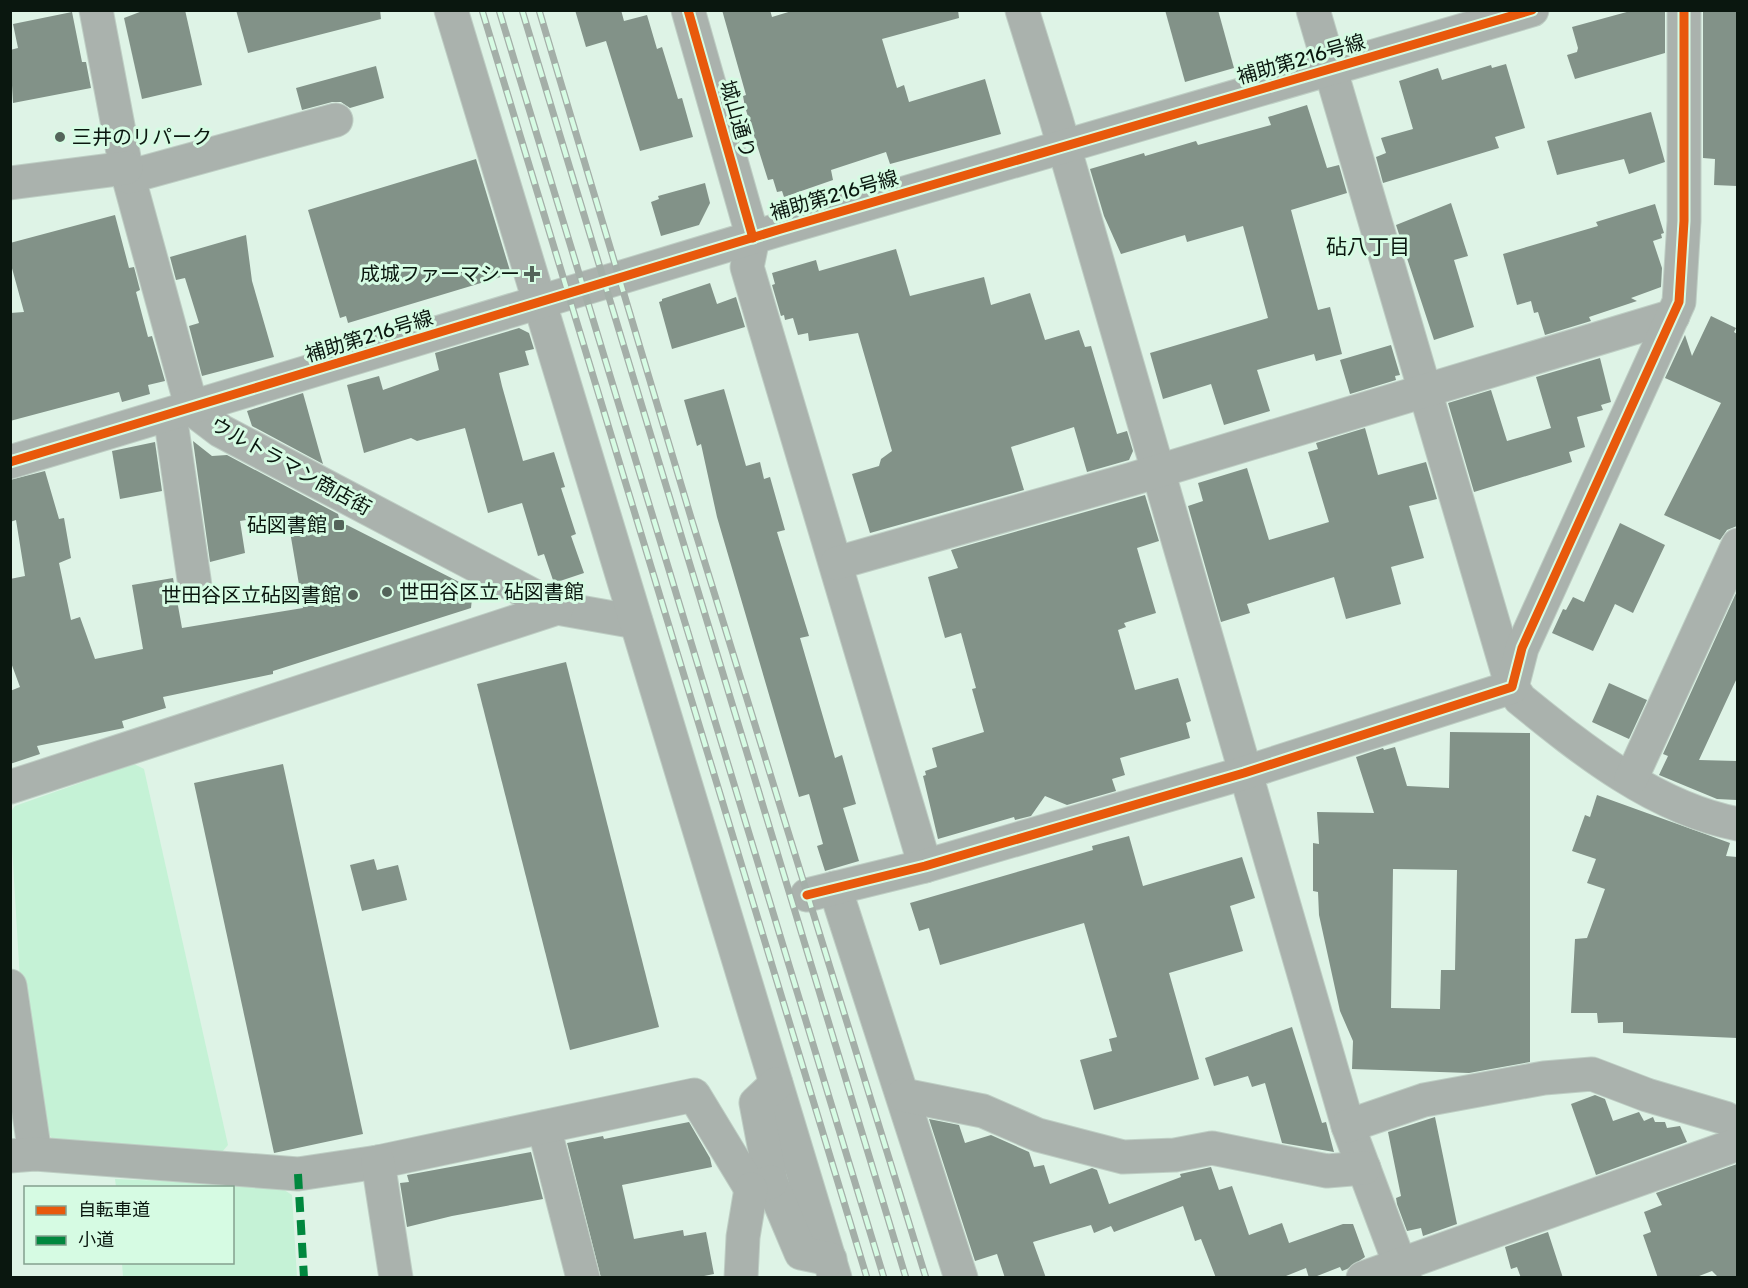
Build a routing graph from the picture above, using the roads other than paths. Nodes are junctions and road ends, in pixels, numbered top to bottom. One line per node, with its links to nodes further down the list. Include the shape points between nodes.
1 (96, 10): 11 (street, ウルトラマン商店街)
2 (451, 10): 14 (street)
3 (688, 10): 13 (street, 城山通り)
4 (1022, 10): 10 (street)
5 (1313, 10): 8 (street)
6 (1532, 10): 8 (street, 補助第216号線)
7 (1684, 10): 15 (street, via 1683,220 1679,302)
8 (1330, 69): 10 (street, 補助第216号線); 16 (street)
9 (336, 120): 11 (street)
10 (1063, 147): 13 (street, 補助第216号線); 19 (street)
11 (127, 173): 12 (street); 17 (street, ウルトラマン商店街)
12 (10, 183)
13 (753, 238): 14 (street, 補助第216号線); 21 (street, via 747,267)
14 (539, 302): 17 (street, 補助第216号線); 24 (street)
15 (1673, 316): 16 (street); 25 (street, via 1522,648)
16 (1424, 389): 19 (street); 25 (street)
17 (181, 412): 18 (street, 補助第216号線); 22 (street); 23 (street, ウルトラマン商店街)
18 (10, 462)
19 (1158, 471): 21 (street); 26 (street)
20 (1737, 545): 27 (street)
21 (837, 563): 30 (street)
22 (195, 586)
23 (557, 608): 24 (street, ウルトラマン商店街); 28 (street)
24 (636, 622): 32 (street)
25 (1512, 687): 26 (street); 27 (street, via 1520,699)
26 (1244, 773): 30 (street); 35 (street)
27 (1631, 779): 29 (street, via 1670,803)
28 (10, 786)
29 (1737, 824)
30 (925, 866): 33 (street, via 821,891)
31 (10, 986): 38 (street)
32 (776, 1084): 41 (street, via 756,1102); 42 (street)
33 (903, 1095): 40 (street, via 983,1111 1038,1135 1123,1157 1175,1155 1212,1148 1327,1171); 47 (street)
34 (1737, 1125): 35 (street, via 1592,1074 1544,1078 1424,1100)
35 (1348, 1126): 40 (street)
36 (544, 1127): 39 (street); 41 (street, via 694,1095); 45 (street)
37 (1737, 1143): 43 (street)
38 (23, 1155): 39 (street, via 298,1174)
39 (378, 1162): 44 (street)
40 (1365, 1168): 43 (street)
41 (761, 1185): 42 (street, via 801,1253); 46 (street, via 743,1237)
42 (832, 1268)
43 (1403, 1271): 48 (street)
44 (396, 1278)
45 (583, 1278)
46 (741, 1278)
47 (961, 1278)
48 (1363, 1278)

